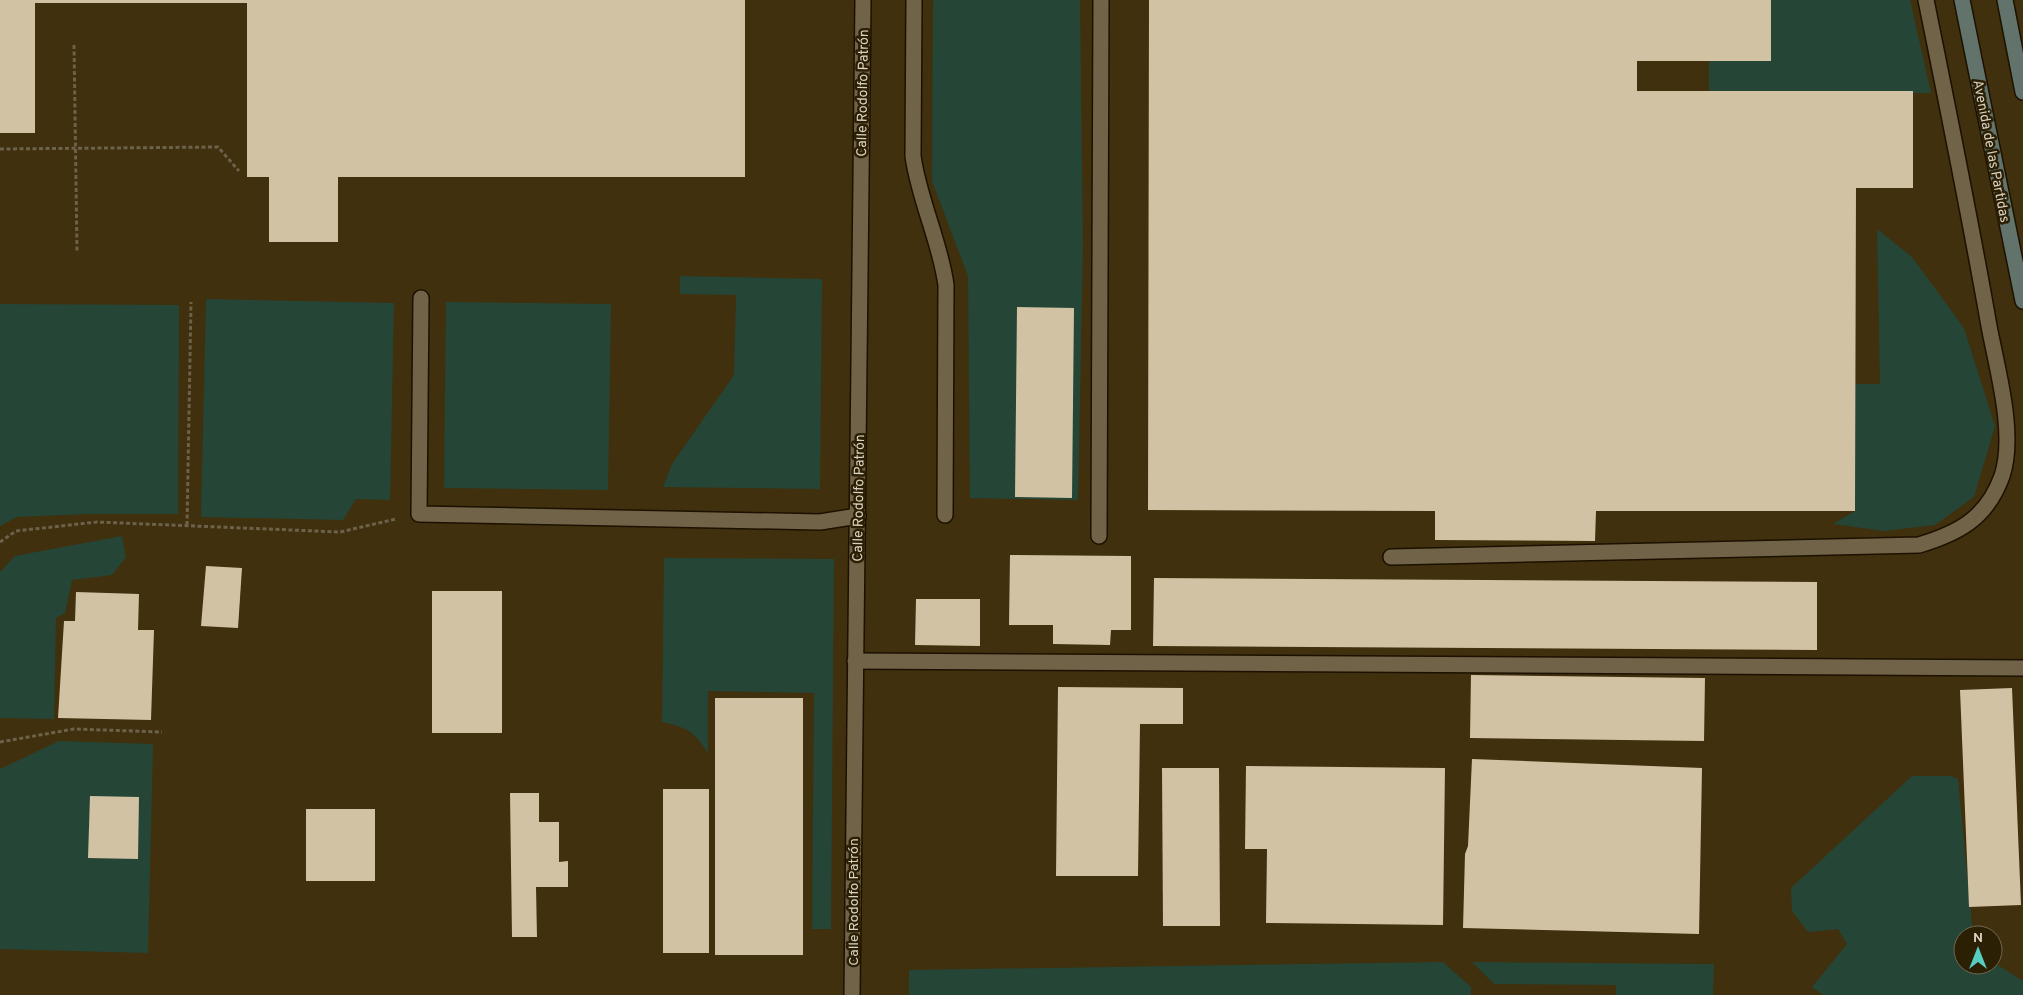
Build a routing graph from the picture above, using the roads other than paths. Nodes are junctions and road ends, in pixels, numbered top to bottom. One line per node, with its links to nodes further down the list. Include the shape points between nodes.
1 (863, 0): 11 (street, Calle Rodolfo Patrón)
2 (914, 0): 10 (street, via 913,156 916,178 943,264 946,286)
3 (1101, 0): 12 (street)
4 (1926, 0): 13 (street, via 1972,228 2004,413 2006,449 2002,476 1988,502 1968,524 1948,537 1919,545)
5 (1962, 0): 9 (main road, Avenida de las Partidas)
6 (2005, 0): 7 (main road)
7 (2023, 92)
8 (421, 298): 11 (street, via 419,514 820,522)
9 (2023, 301)
10 (945, 515)
11 (858, 516): 14 (street, Calle Rodolfo Patrón)
12 (1098, 536)
13 (1391, 558)
14 (855, 661): 15 (street); 16 (street, Calle Rodolfo Patrón)
15 (2023, 668)
16 (852, 995)

